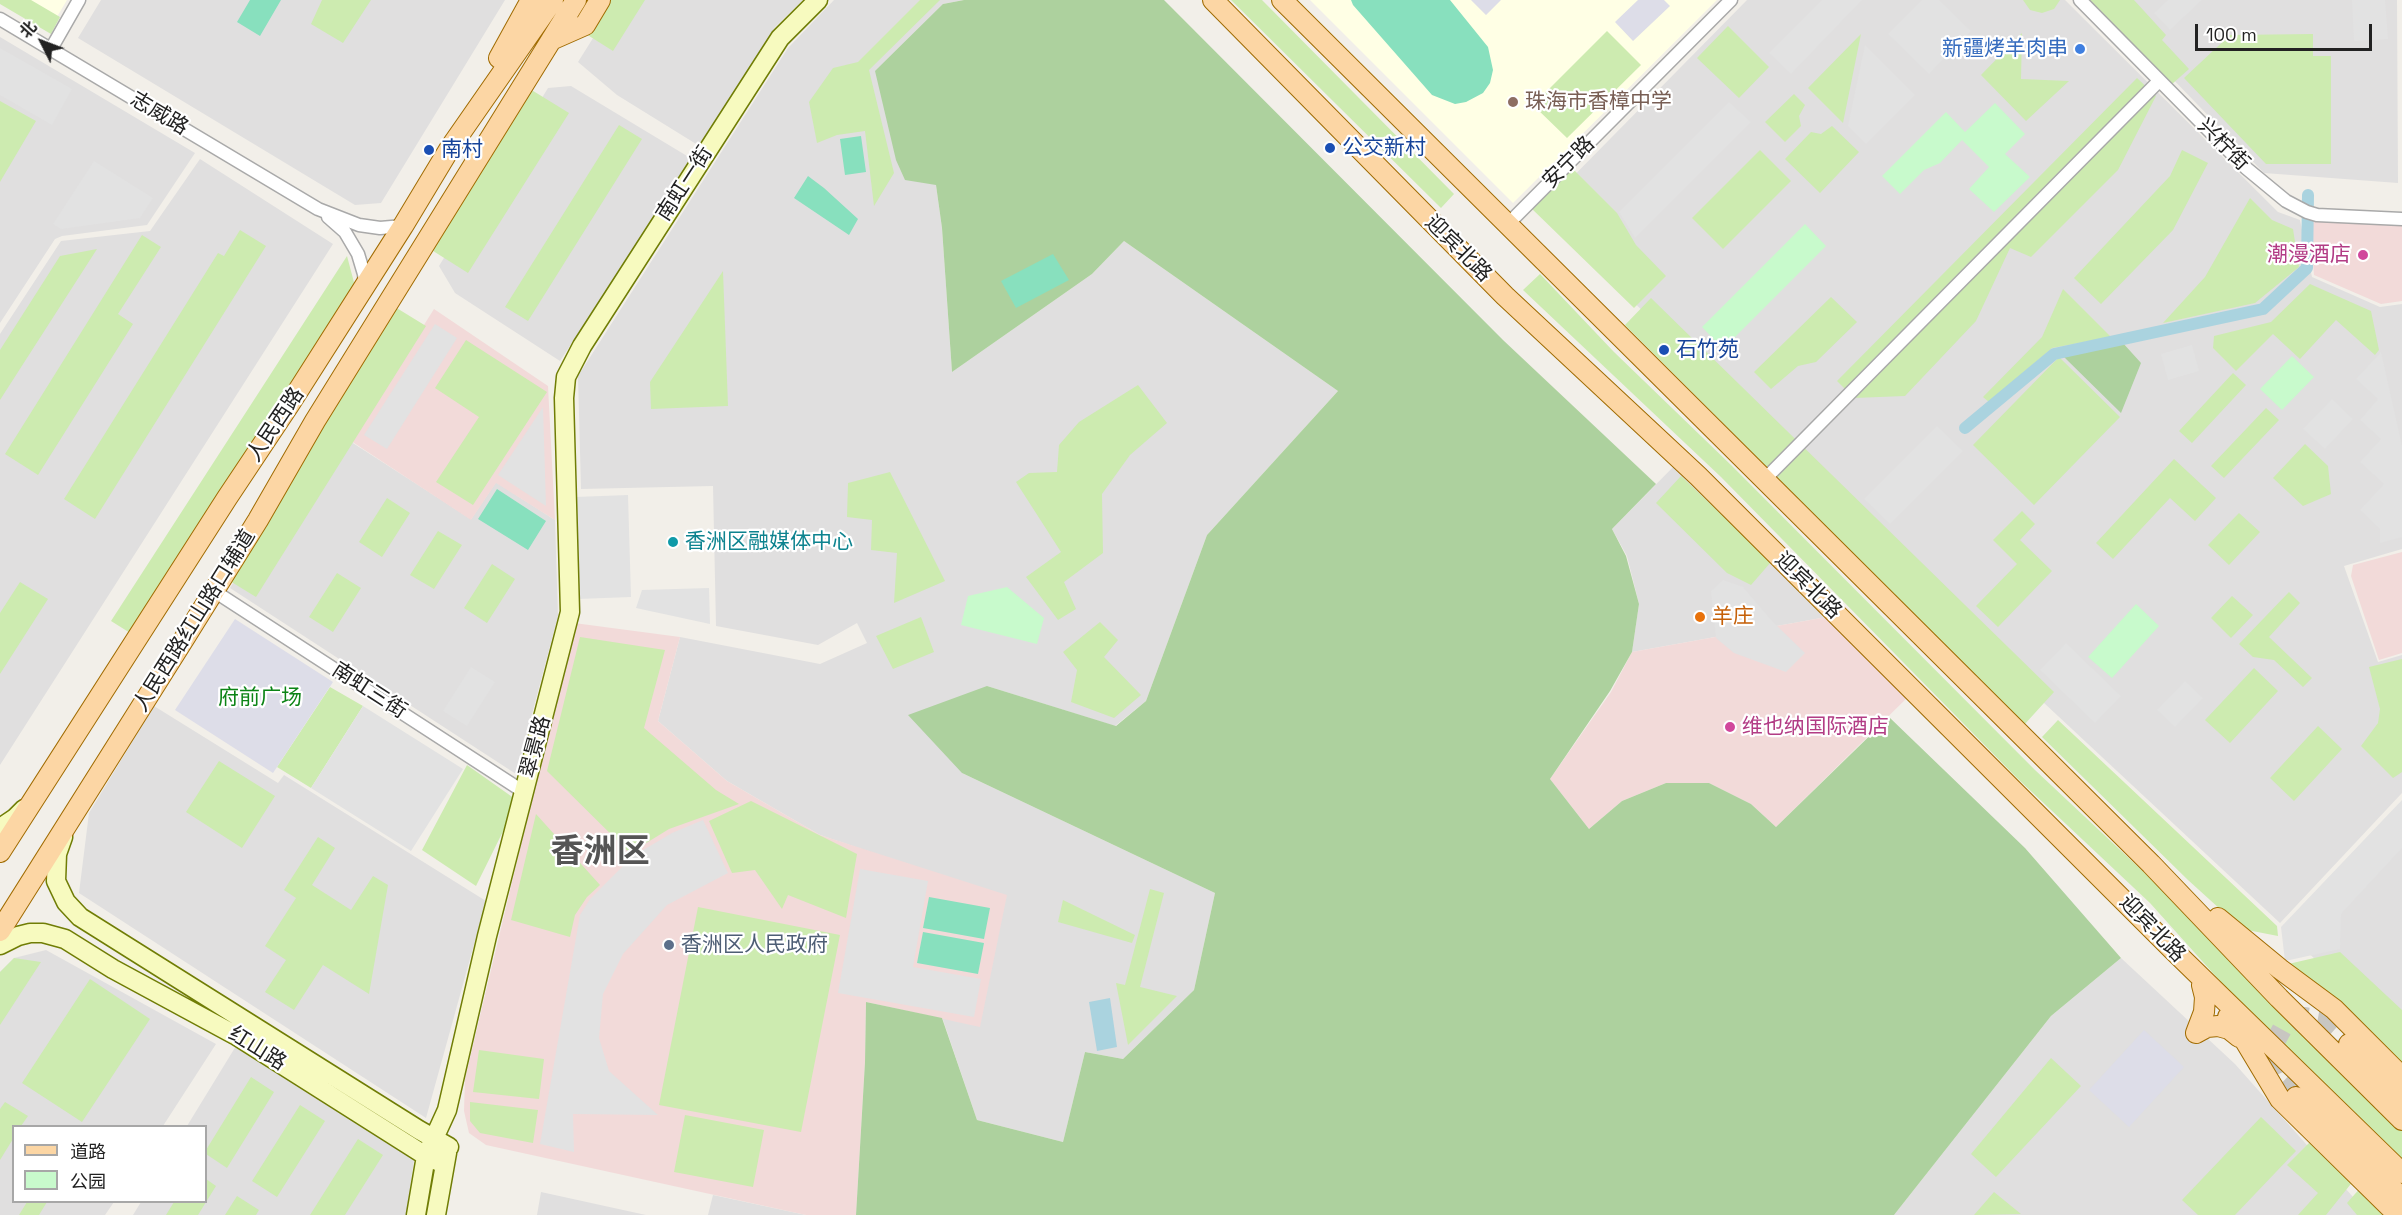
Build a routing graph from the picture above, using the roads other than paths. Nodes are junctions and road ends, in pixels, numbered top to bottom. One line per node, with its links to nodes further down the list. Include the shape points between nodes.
1 (80, 0): 13 (street)
2 (531, 0): 15 (main road)
3 (553, 0): 15 (main road, 人民西路)
4 (576, 0): 12 (main road, 人民西路)
5 (600, 0): 12 (main road, via 585,25)
6 (818, 0): 23 (main road, 南虹一街, via 780,38 582,346)
7 (1213, 0): 35 (main road, 迎宾北路, via 1505,296 1698,476)
8 (1282, 0): 20 (main road)
9 (1731, 0): 20 (street, 安宁路)
10 (2080, 0): 14 (street, 兴柠街)
11 (0, 19): 13 (street, 志威路)
12 (550, 40): 24 (main road, 人民西路)
13 (51, 49): 16 (street, 志威路)
14 (2159, 81): 18 (street, 兴柠街, via 2246,168 2286,201 2317,215); 25 (street)
15 (450, 148): 21 (main road, 人民西路)
16 (318, 209): 21 (street, 志威路, via 367,226); 22 (street, 志威路, via 348,238 362,266)
17 (2402, 209): 18 (street)
18 (2386, 219): 19 (street, 兴柠街)
19 (2402, 219)
20 (1508, 224): 25 (main road)
21 (404, 226): 22 (main road, 人民西路)
22 (365, 286): 28 (main road, 人民西路)
23 (566, 377): 27 (main road, 翠景路, via 570,612)
24 (315, 421): 26 (main road, 人民西路红山路口辅道)
25 (1765, 479): 32 (main road)
26 (214, 591): 27 (street, 南虹三街); 29 (main road, 人民西路红山路口辅道)
27 (524, 792): 42 (main road, 翠景路)
28 (37, 794): 30 (main road); 31 (main road, 人民西路)
29 (71, 819): 33 (main road); 44 (main road, 红山路, via 57,854 56,874 59,891 80,917)
30 (0, 828)
31 (0, 852)
32 (2151, 864): 39 (main road, via 2334,1009); 43 (main road)
33 (0, 931)
34 (0, 945): 45 (main road, 红山路, via 30,933 65,939 235,1035)
35 (2175, 952): 36 (main road); 47 (main road, 迎宾北路)
36 (2202, 985): 38 (main road); 38 (main road, via 2204,1012 2196,1033 2206,1027 2224,1027)
37 (2349, 1044): 41 (main road)
38 (2250, 1049): 51 (main road, via 2280,1099)
39 (2402, 1077)
40 (2296, 1096): 48 (main road)
41 (2402, 1098)
42 (447, 1110): 44 (main road, 翠景路); 46 (main road, 翠景路)
43 (2402, 1120)
44 (432, 1139): 45 (main road, 翠景路); 46 (main road, 红山路)
45 (426, 1156): 46 (main road, 红山路); 49 (main road, 翠景路)
46 (447, 1156): 50 (main road, 翠景路)
47 (2402, 1173)
48 (2402, 1198)
49 (416, 1215)
50 (436, 1215)
51 (2398, 1215)

